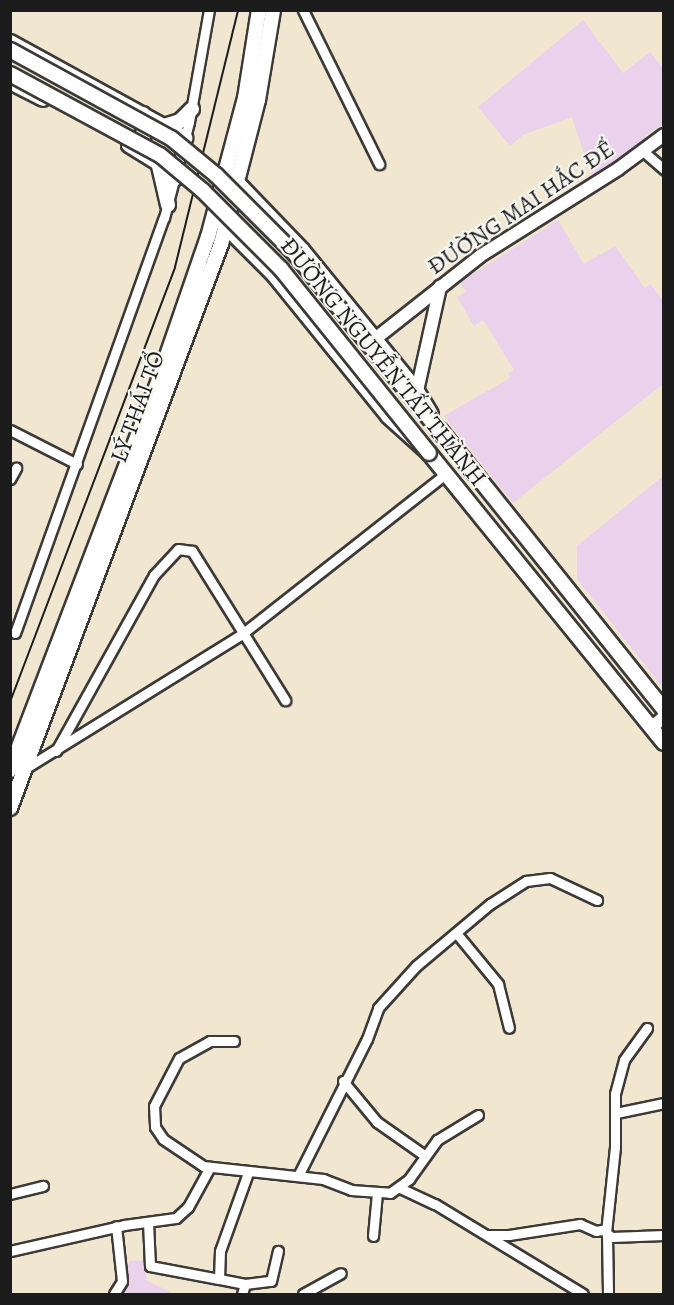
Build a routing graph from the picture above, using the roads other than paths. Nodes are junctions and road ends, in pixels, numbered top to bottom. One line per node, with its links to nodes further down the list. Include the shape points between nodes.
1 (209, 10): 9 (street)
2 (260, 10): 20 (main road, LÝ THÁI TỔ)
3 (273, 10): 16 (main road, LÝ THÁI TỔ)
4 (303, 10): 18 (street)
5 (10, 42): 10 (main road)
6 (10, 50): 35 (main road, ĐƯỜNG NGUYỄN TẤT THÀNH, bridge, via 171,138 216,175 296,255)
7 (10, 74): 36 (main road, ĐƯỜNG NGUYỄN TẤT THÀNH, bridge, via 160,155 203,191 281,269)
8 (10, 82): 14 (main road)
9 (192, 109): 11 (main road, via 180,121); 13 (street)
10 (143, 114): 11 (main road); 14 (main road, via 144,134)
11 (164, 126): 13 (main road)
12 (663, 135): 15 (street, ĐƯỜNG MAI HẮC ĐẾ)
13 (185, 138): 21 (street)
14 (129, 145): 17 (main road)
15 (643, 150): 19 (street); 31 (street, ĐƯỜNG MAI HẮC ĐẾ, via 480,256)
16 (244, 161): 22 (main road, LÝ THÁI TỔ); 23 (main road)
17 (156, 162): 21 (main road); 24 (main road, via 164,178)
18 (379, 164)
19 (663, 169)
20 (227, 172): 22 (main road); 26 (main road, LÝ THÁI TỔ)
21 (175, 179): 24 (street)
22 (238, 183): 23 (main road); 27 (main road, LÝ THÁI TỔ)
23 (254, 200): 25 (main road)
24 (168, 205): 37 (street)
25 (267, 213): 28 (main road, via 246,218); 32 (main road)
26 (214, 215): 27 (main road); 45 (main road, LÝ THÁI TỔ)
27 (226, 226): 28 (main road); 29 (main road, LÝ THÁI TỔ)
28 (239, 239): 30 (main road)
29 (219, 252): 30 (main road, via 234,247); 45 (main road, LÝ THÁI TỔ)
30 (253, 252): 36 (main road, via 388,416)
31 (440, 287): 32 (street, ĐƯỜNG MAI HẮC ĐẾ); 33 (street)
32 (375, 339): 33 (main road)
33 (417, 391): 35 (main road)
34 (10, 430): 37 (street)
35 (446, 439): 41 (main road, ĐƯỜNG NGUYỄN TẤT THÀNH)
36 (429, 453): 39 (main road, ĐƯỜNG NGUYỄN TẤT THÀNH)
37 (77, 464): 42 (street)
38 (16, 468): 40 (street)
39 (446, 474): 43 (street); 44 (main road, ĐƯỜNG NGUYỄN TẤT THÀNH)
40 (10, 479)
41 (599, 630): 44 (main road); 47 (main road, ĐƯỜNG NGUYỄN TẤT THÀNH)
42 (15, 633)
43 (242, 634): 46 (street); 51 (street); 51 (street, via 192,551 178,549 154,575)
44 (581, 643): 49 (main road, ĐƯỜNG NGUYỄN TẤT THÀNH)
45 (64, 646): 52 (main road, LÝ THÁI TỔ); 53 (main road, LÝ THÁI TỔ)
46 (285, 700)
47 (663, 710)
48 (663, 717): 49 (street)
49 (651, 728): 50 (main road, ĐƯỜNG NGUYỄN TẤT THÀNH)
50 (663, 743)
51 (55, 752): 52 (street)
52 (26, 768): 54 (main road, LÝ THÁI TỔ)
53 (10, 770)
54 (10, 808)
55 (597, 900): 56 (street, via 539,877 517,885)
56 (457, 934): 57 (street, via 498,984); 60 (street, via 416,966 378,1008 367,1039)
57 (509, 1028)
58 (648, 1028): 62 (street, via 624,1060 615,1094)
59 (234, 1041): 65 (street, via 210,1041 179,1058 154,1106 155,1127 163,1139)
60 (343, 1081): 64 (street, via 377,1122); 67 (street)
61 (663, 1103): 62 (street)
62 (616, 1113): 74 (street)
63 (478, 1115): 64 (street, via 452,1128)
64 (424, 1155): 69 (street)
65 (210, 1167): 66 (street); 72 (street, via 188,1207 176,1218)
66 (248, 1173): 67 (street); 81 (street, via 220,1251)
67 (298, 1176): 70 (street, via 336,1181 351,1190)
68 (43, 1186): 71 (street)
69 (400, 1188): 70 (street); 75 (street)
70 (377, 1193): 77 (street)
71 (10, 1194)
72 (148, 1222): 73 (street); 81 (street, via 150,1266)
73 (117, 1226): 78 (street); 83 (street, via 122,1281)
74 (607, 1232): 75 (street, via 580,1224 509,1235); 76 (street); 87 (street)
75 (486, 1234): 86 (street)
76 (663, 1235)
77 (373, 1236)
78 (10, 1251)
79 (278, 1251): 82 (street, via 271,1281)
80 (341, 1273): 85 (street)
81 (219, 1279): 82 (street)
82 (245, 1284): 84 (street)
83 (114, 1294)
84 (242, 1294)
85 (303, 1294)
86 (583, 1294)
87 (608, 1294)

